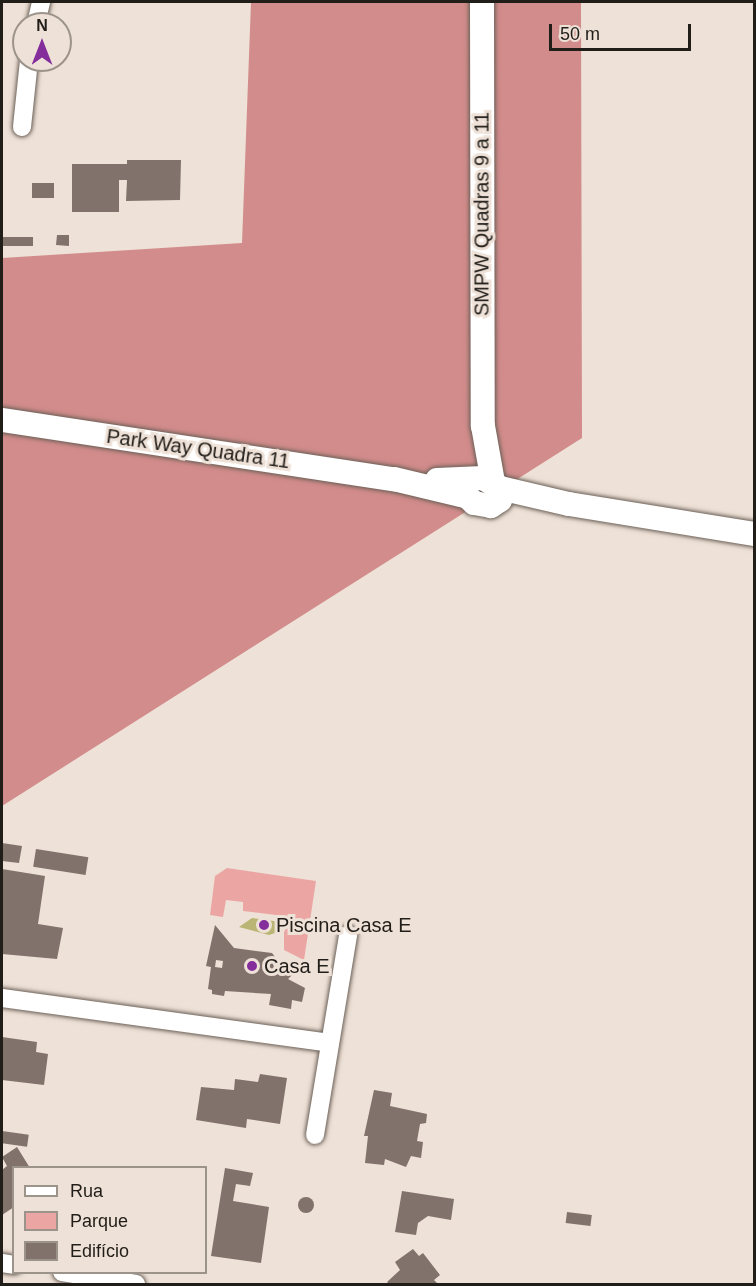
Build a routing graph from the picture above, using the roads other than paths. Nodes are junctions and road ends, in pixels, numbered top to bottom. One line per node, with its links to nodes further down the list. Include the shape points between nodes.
1 (482, 2): 5 (street, SMPW Quadras 9 a 11)
2 (28, 72): 3 (street)
3 (22, 127)
4 (2, 420): 5 (street, Park Way Quadra 11, via 394,479)
5 (482, 488): 6 (street, Park Way Quadra 11)
6 (754, 534)
7 (348, 935): 9 (street)
8 (2, 998): 9 (street)
9 (330, 1043): 10 (street)
10 (315, 1135)
11 (74, 1274): 12 (street)
12 (136, 1284)

